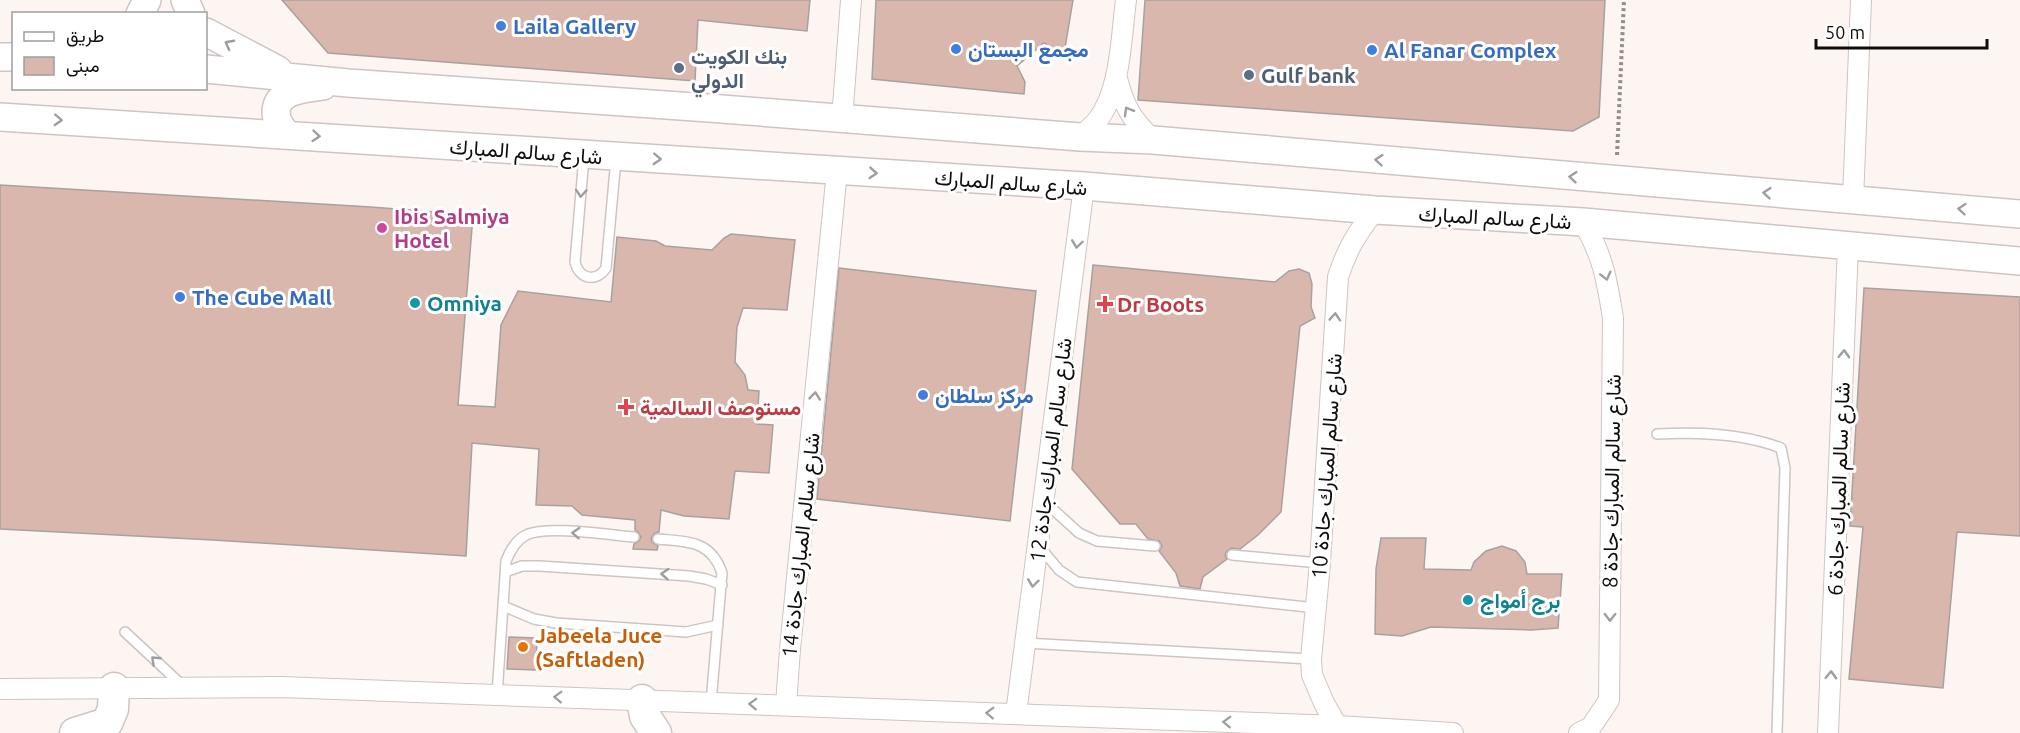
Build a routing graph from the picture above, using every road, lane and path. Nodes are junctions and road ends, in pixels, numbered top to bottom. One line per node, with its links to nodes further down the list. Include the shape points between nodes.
1 (851, 0): 11 (street)
2 (1126, 0): 7 (street)
3 (1624, 0): 18 (path)
4 (1861, 0): 20 (street)
5 (207, 33): 8 (main road, one-way to 5)
6 (207, 69): 8 (main road)
7 (1116, 75): 13 (street, via 1097,120); 14 (street, one-way to 7, via 1135,123 1122,100)
8 (290, 76): 9 (main road)
9 (348, 83): 11 (main road); 12 (main road, via 298,90 285,96 276,111 278,123)
10 (0, 117): 12 (main road, شارع سالم المبارك, one-way to 12)
11 (842, 120): 13 (main road)
12 (287, 134): 15 (main road, شارع سالم المبارك, one-way to 15)
13 (1080, 137): 14 (main road)
14 (1153, 140): 18 (main road, one-way to 14)
15 (584, 154): 16 (main road, شارع سالم المبارك); 16 (lane, one-way to 16, via 575,262 580,273 591,278 606,268)
16 (616, 156): 17 (main road, شارع سالم المبارك, one-way to 17)
17 (837, 171): 19 (main road, شارع سالم المبارك, one-way to 19); 48 (street, شارع سالم المبارك جادة 14, one-way to 17)
18 (1616, 180): 20 (main road, one-way to 18)
19 (1084, 186): 21 (main road, شارع سالم المبارك); 27 (street, شارع سالم المبارك جادة 12, one-way to 27)
20 (1853, 200): 22 (main road, one-way to 20)
21 (1375, 210): 23 (main road, شارع سالم المبارك); 33 (street, شارع سالم المبارك جادة 10, one-way to 21, via 1338,277 1355,236)
22 (2020, 214)
23 (1583, 222): 24 (main road, شارع سالم المبارك); 54 (street, شارع سالم المبارك جادة 8, one-way to 54, via 1606,275 1613,318 1609,700 1591,727)
24 (1848, 246): 25 (main road, شارع سالم المبارك); 56 (street, شارع سالم المبارك جادة 6, one-way to 24)
25 (2020, 261)
26 (1657, 434): 55 (lane, via 1761,440 1781,448 1785,468)
27 (1044, 501): 30 (street, شارع سالم المبارك جادة 12); 31 (lane, via 1079,533 1097,541)
28 (634, 537): 34 (lane, one-way to 34, via 535,532 516,542)
29 (658, 539): 35 (lane, via 690,542 711,552 722,573)
30 (1038, 544): 37 (lane, via 1059,570 1077,582); 40 (street, شارع سالم المبارك جادة 12, one-way to 40)
31 (1155, 546)
32 (1232, 555): 33 (lane)
33 (1320, 563): 37 (street, شارع سالم المبارك جادة 10)
34 (505, 572): 35 (lane, one-way to 34, via 690,576 540,566 522,566); 36 (lane)
35 (722, 585): 38 (lane)
36 (503, 606): 38 (lane, via 556,623 686,632); 45 (lane)
37 (1316, 608): 41 (street, شارع سالم المبارك جادة 10)
38 (718, 625): 47 (lane)
39 (125, 633): 44 (lane, one-way to 39)
40 (1025, 643): 41 (lane); 49 (street, شارع سالم المبارك جادة 12)
41 (1311, 658): 50 (street, شارع سالم المبارك جادة 10, via 1312,675)
42 (0, 688): 43 (street)
43 (114, 688): 44 (street); 51 (main road, via 113,709 107,723)
44 (185, 688): 45 (street, via 281,687)
45 (497, 695): 46 (street, one-way to 45)
46 (642, 700): 47 (street); 52 (main road, via 645,716)
47 (711, 703): 48 (street, one-way to 47)
48 (786, 705): 49 (street, one-way to 48)
49 (1016, 714): 50 (street, one-way to 49)
50 (1338, 726): 53 (street)
51 (75, 733)
52 (656, 733)
53 (1453, 733)
54 (1579, 733)
55 (1778, 733)
56 (1828, 733)

